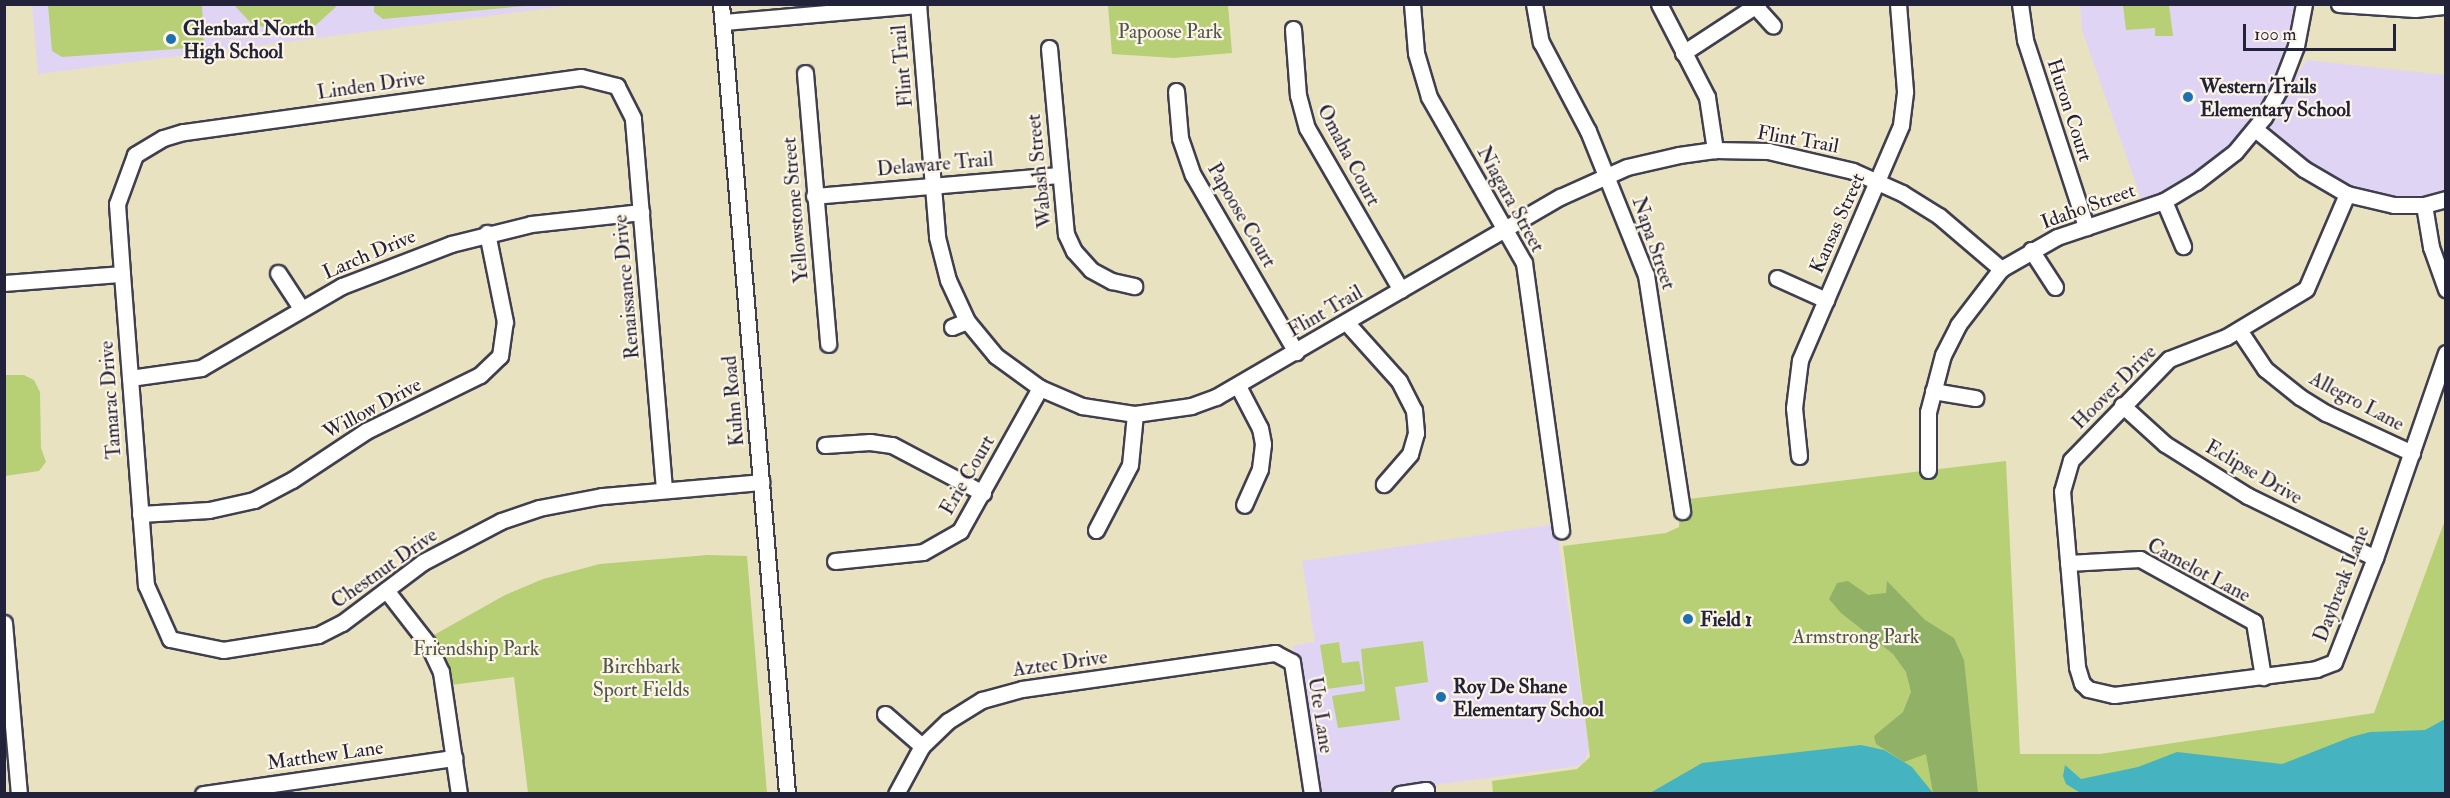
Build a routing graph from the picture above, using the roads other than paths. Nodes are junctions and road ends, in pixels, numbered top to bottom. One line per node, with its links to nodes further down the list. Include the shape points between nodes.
1 (721, 4): 12 (street, Kuhn Road)
2 (1412, 4): 34 (street, Niagara Street, via 1416,53 1429,97)
3 (1534, 4): 24 (street, Napa Street, via 1538,35 1552,68 1588,130)
4 (1659, 4): 16 (street)
5 (1898, 4): 25 (street, Kansas Street, via 1904,111)
6 (2020, 4): 33 (street, Huron Court, via 2025,40)
7 (2304, 4): 20 (street, Idaho Street, via 2289,66)
8 (2339, 4): 11 (street, via 2415,9)
9 (918, 5): 12 (street); 26 (street, Flint Trail)
10 (1757, 6): 13 (street); 16 (street)
11 (2445, 6)
12 (723, 22): 67 (street, Kuhn Road)
13 (1773, 26)
14 (1293, 29): 46 (street, Omaha Court, via 1298,95 1307,128)
15 (1049, 48): 23 (street, Wabash Street)
16 (1683, 53): 21 (street, via 1707,97)
17 (805, 73): 28 (street, Yellowstone Street)
18 (616, 86): 22 (street, Linden Drive, via 581,76 183,132 163,138); 32 (street, Renaissance Drive, via 632,112)
19 (1176, 91): 54 (street, Papoose Court, via 1180,138 1193,175)
20 (2255, 129): 27 (street, via 2304,169); 30 (street, Idaho Street, via 2216,168)
21 (1715, 150): 24 (street, Flint Trail, via 1648,161); 25 (street, Flint Trail, via 1798,156)
22 (135, 155): 40 (street, Tamarac Drive, via 117,204)
23 (1060, 175): 26 (street, Delaware Trail); 43 (street, Wabash Street, via 1063,219 1074,251 1101,276)
24 (1608, 175): 34 (street, Flint Trail); 72 (street, Napa Street, via 1651,293)
25 (1878, 182): 38 (street, Flint Trail, via 1939,216); 47 (street, Kansas Street)
26 (933, 186): 28 (street, Delaware Trail); 49 (street, Flint Trail, via 941,258)
27 (2347, 194): 31 (street, via 2380,203); 52 (street, Hoover Drive, via 2306,289)
28 (814, 195): 53 (street, Yellowstone Street)
29 (2445, 199): 31 (street)
30 (2164, 201): 33 (street, Idaho Street); 36 (street)
31 (2424, 205): 45 (street)
32 (641, 212): 35 (street, Larch Drive); 69 (street, Renaissance Drive)
33 (2086, 226): 37 (street, Idaho Street)
34 (1505, 229): 46 (street, Flint Trail); 74 (street, Niagara Street, via 1524,263)
35 (487, 233): 48 (street, Larch Drive, via 400,261); 73 (street, Willow Drive, via 505,322 500,356 480,375 376,426 254,500 209,510)
36 (2183, 246)
37 (2031, 250): 38 (street, Idaho Street); 44 (street)
38 (2001, 269): 59 (street, Idaho Street, via 1958,325 1943,355)
39 (278, 273): 48 (street)
40 (122, 274): 42 (street); 56 (street, Tamarac Drive)
41 (1777, 278): 47 (street)
42 (4, 283)
43 (1134, 286)
44 (2055, 287)
45 (2445, 289)
46 (1401, 290): 50 (street, Flint Trail)
47 (1826, 300): 65 (street, Kansas Street, via 1796,377 1794,408)
48 (301, 308): 56 (street, Larch Drive, via 201,368)
49 (967, 321): 51 (street); 58 (street, Flint Trail, via 996,356)
50 (1346, 322): 54 (street, Flint Trail); 68 (street, via 1399,381 1414,410 1416,433 1410,454)
51 (952, 327)
52 (2239, 330): 61 (street, Hoover Drive, via 2169,359); 64 (street, Allegro Lane, via 2265,369 2300,397)
53 (828, 344)
54 (1296, 352): 57 (street, Flint Trail)
55 (2445, 353): 64 (street, Daybreak Lane)
56 (130, 378): 73 (street, Tamarac Drive)
57 (1239, 386): 62 (street, Flint Trail, via 1191,406); 71 (street, via 1260,428 1263,444 1260,469)
58 (1040, 388): 62 (street, Flint Trail, via 1082,406); 70 (street, Erie Court)
59 (1933, 391): 60 (street); 66 (street, Idaho Street, via 1926,435)
60 (1975, 398)
61 (2122, 405): 76 (street, Eclipse Drive, via 2165,444 2248,496); 78 (street, Hoover Drive, via 2072,460 2065,474 2062,491)
62 (1135, 414): 75 (street, via 1130,465)
63 (825, 445): 70 (street, via 892,445)
64 (2412, 453): 76 (street, Daybreak Lane)
65 (1799, 456)
66 (1928, 470)
67 (761, 482): 69 (street, Chestnut Drive); 92 (street, Kuhn Road)
68 (1384, 484)
69 (664, 489): 79 (street, Chestnut Drive, via 566,502 501,521 446,548)
70 (983, 493): 77 (street, Erie Court, via 960,531 940,546 908,555)
71 (1244, 505)
72 (1682, 511)
73 (140, 514): 81 (street, Tamarac Drive, via 148,596)
74 (1561, 530)
75 (1096, 531)
76 (2375, 558): 83 (street, Daybreak Lane, via 2334,662 2316,669)
77 (835, 561)
78 (2068, 563): 83 (street, Camelot Lane, via 2140,559 2253,622); 84 (street, Hoover Drive, via 2078,667)
79 (386, 590): 81 (street, Chestnut Drive, via 342,623 299,640 223,650); 87 (street, via 428,644 441,672)
80 (4, 623): 89 (street)
81 (170, 639)
82 (1275, 653): 86 (street, Aztec Drive, via 1005,693 964,710); 94 (street, Ute Lane, via 1292,662)
83 (2263, 677): 84 (street, Daybreak Lane, via 2115,695)
84 (2088, 689)
85 (885, 714): 86 (street)
86 (922, 746): 93 (street, Aztec Drive)
87 (454, 758): 90 (street, Matthew Lane); 91 (street)
88 (1426, 792): 95 (street)
89 (19, 794)
90 (203, 794)
91 (459, 794)
92 (787, 794)
93 (896, 794)
94 (1312, 794)
95 (1400, 794)

